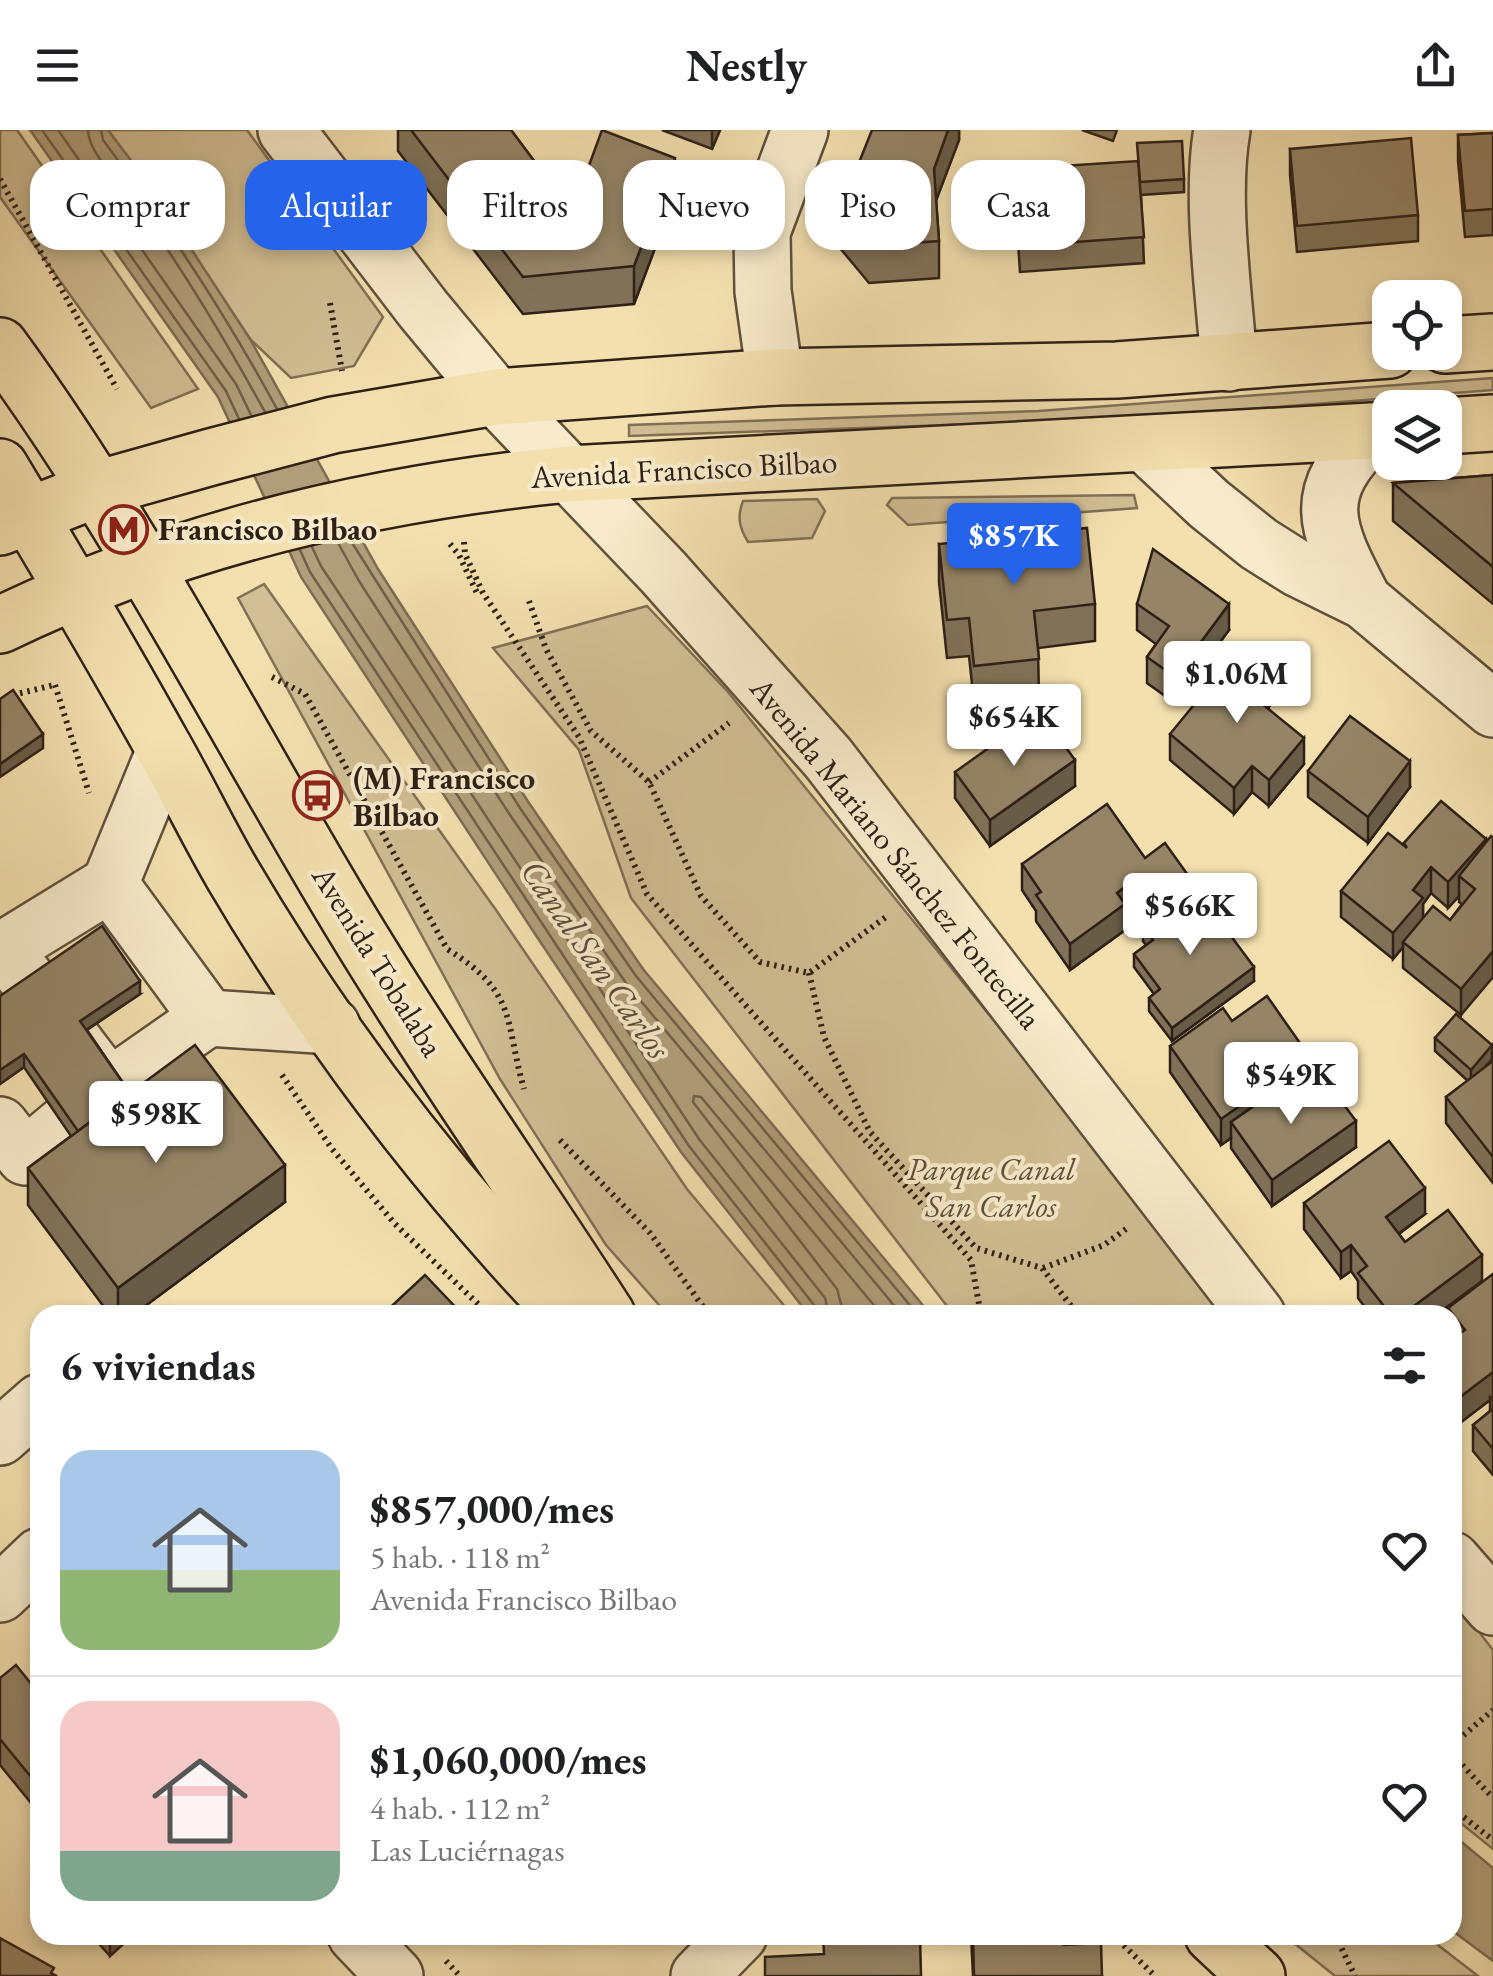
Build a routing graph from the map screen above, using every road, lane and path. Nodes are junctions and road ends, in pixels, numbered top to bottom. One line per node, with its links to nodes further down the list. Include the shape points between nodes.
1 (800, 130): 11 (street, via 762,232)
2 (1222, 130): 10 (street, via 1220,238)
3 (291, 132): 13 (street, Avenida Mariano Sánchez Fontecilla)
4 (0, 179): 12 (path)
5 (330, 303): 15 (path)
6 (1493, 342): 7 (main road)
7 (1462, 345)
8 (0, 346): 22 (main road, Avenida Tobalaba)
9 (1372, 351): 10 (main road)
10 (1229, 362): 11 (main road)
11 (775, 377): 13 (main road)
12 (117, 389)
13 (496, 397): 15 (main road); 21 (street, Avenida Mariano Sánchez Fontecilla)
14 (1493, 423): 16 (main road)
15 (343, 424): 22 (main road)
16 (1462, 425)
17 (1372, 432): 19 (main road, Avenida Francisco Bilbao)
18 (1372, 438): 28 (street, via 1341,469 1328,516)
19 (1145, 444): 21 (main road, Avenida Francisco Bilbao); 28 (street, via 1259,544)
20 (0, 466): 23 (main road)
21 (569, 474): 25 (main road, Avenida Francisco Bilbao, via 387,498); 32 (street, Avenida Mariano Sánchez Fontecilla)
22 (98, 489): 23 (main road); 25 (main road, Avenida Tobalaba)
23 (14, 520): 26 (main road)
24 (462, 555): 52 (path, via 480,593 579,736 647,894 971,1260)
25 (144, 565): 26 (main road, Avenida Francisco Bilbao); 50 (main road, Avenida Tobalaba, via 341,906)
26 (76, 591): 29 (main road, Avenida Francisco Bilbao); 35 (main road)
27 (529, 600): 36 (path, via 546,649 591,732)
28 (1364, 600): 34 (street)
29 (0, 625)
30 (256, 668): 44 (path, via 305,694 448,949 499,993 512,1021)
31 (55, 685): 33 (path)
32 (770, 693): 36 (path); 38 (street, Avenida Mariano Sánchez Fontecilla)
33 (0, 702)
34 (1493, 709)
35 (165, 750): 37 (street); 42 (main road, via 234,876)
36 (649, 782): 40 (path, via 701,896 760,962)
37 (110, 884): 39 (street); 41 (street)
38 (927, 887): 40 (path); 47 (street, Avenida Mariano Sánchez Fontecilla)
39 (1, 952): 43 (street)
40 (809, 973): 48 (path, via 824,1037 870,1132 976,1248)
41 (208, 1018): 42 (street); 43 (street)
42 (332, 1026): 49 (main road, via 468,1207)
43 (109, 1087): 45 (street, via 26,1158)
44 (526, 1094)
45 (0, 1125)
46 (556, 1135): 51 (path, via 650,1233)
47 (1168, 1199): 48 (path, via 1104,1245); 54 (street, Avenida Mariano Sánchez Fontecilla)
48 (1042, 1268): 53 (path)
49 (558, 1305)
50 (600, 1305)
51 (703, 1305)
52 (980, 1305)
53 (1070, 1305)
54 (1249, 1305)
55 (30, 1411): 56 (street)
56 (0, 1437)
57 (30, 1566): 59 (street)
58 (1462, 1571): 60 (street)
59 (0, 1594)
60 (1493, 1607)
61 (1493, 1710): 62 (path)
62 (1462, 1737)
63 (1462, 1765): 64 (path)
64 (1493, 1798)
65 (1462, 1816): 66 (path)
66 (1493, 1840)
67 (366, 1945): 72 (street)
68 (729, 1945): 73 (street)
69 (1122, 1945): 74 (path)
70 (1223, 1945): 75 (main road)
71 (1339, 1945): 76 (path)
72 (395, 1976)
73 (698, 1976)
74 (1155, 1976)
75 (1258, 1976)
76 (1355, 1976)

